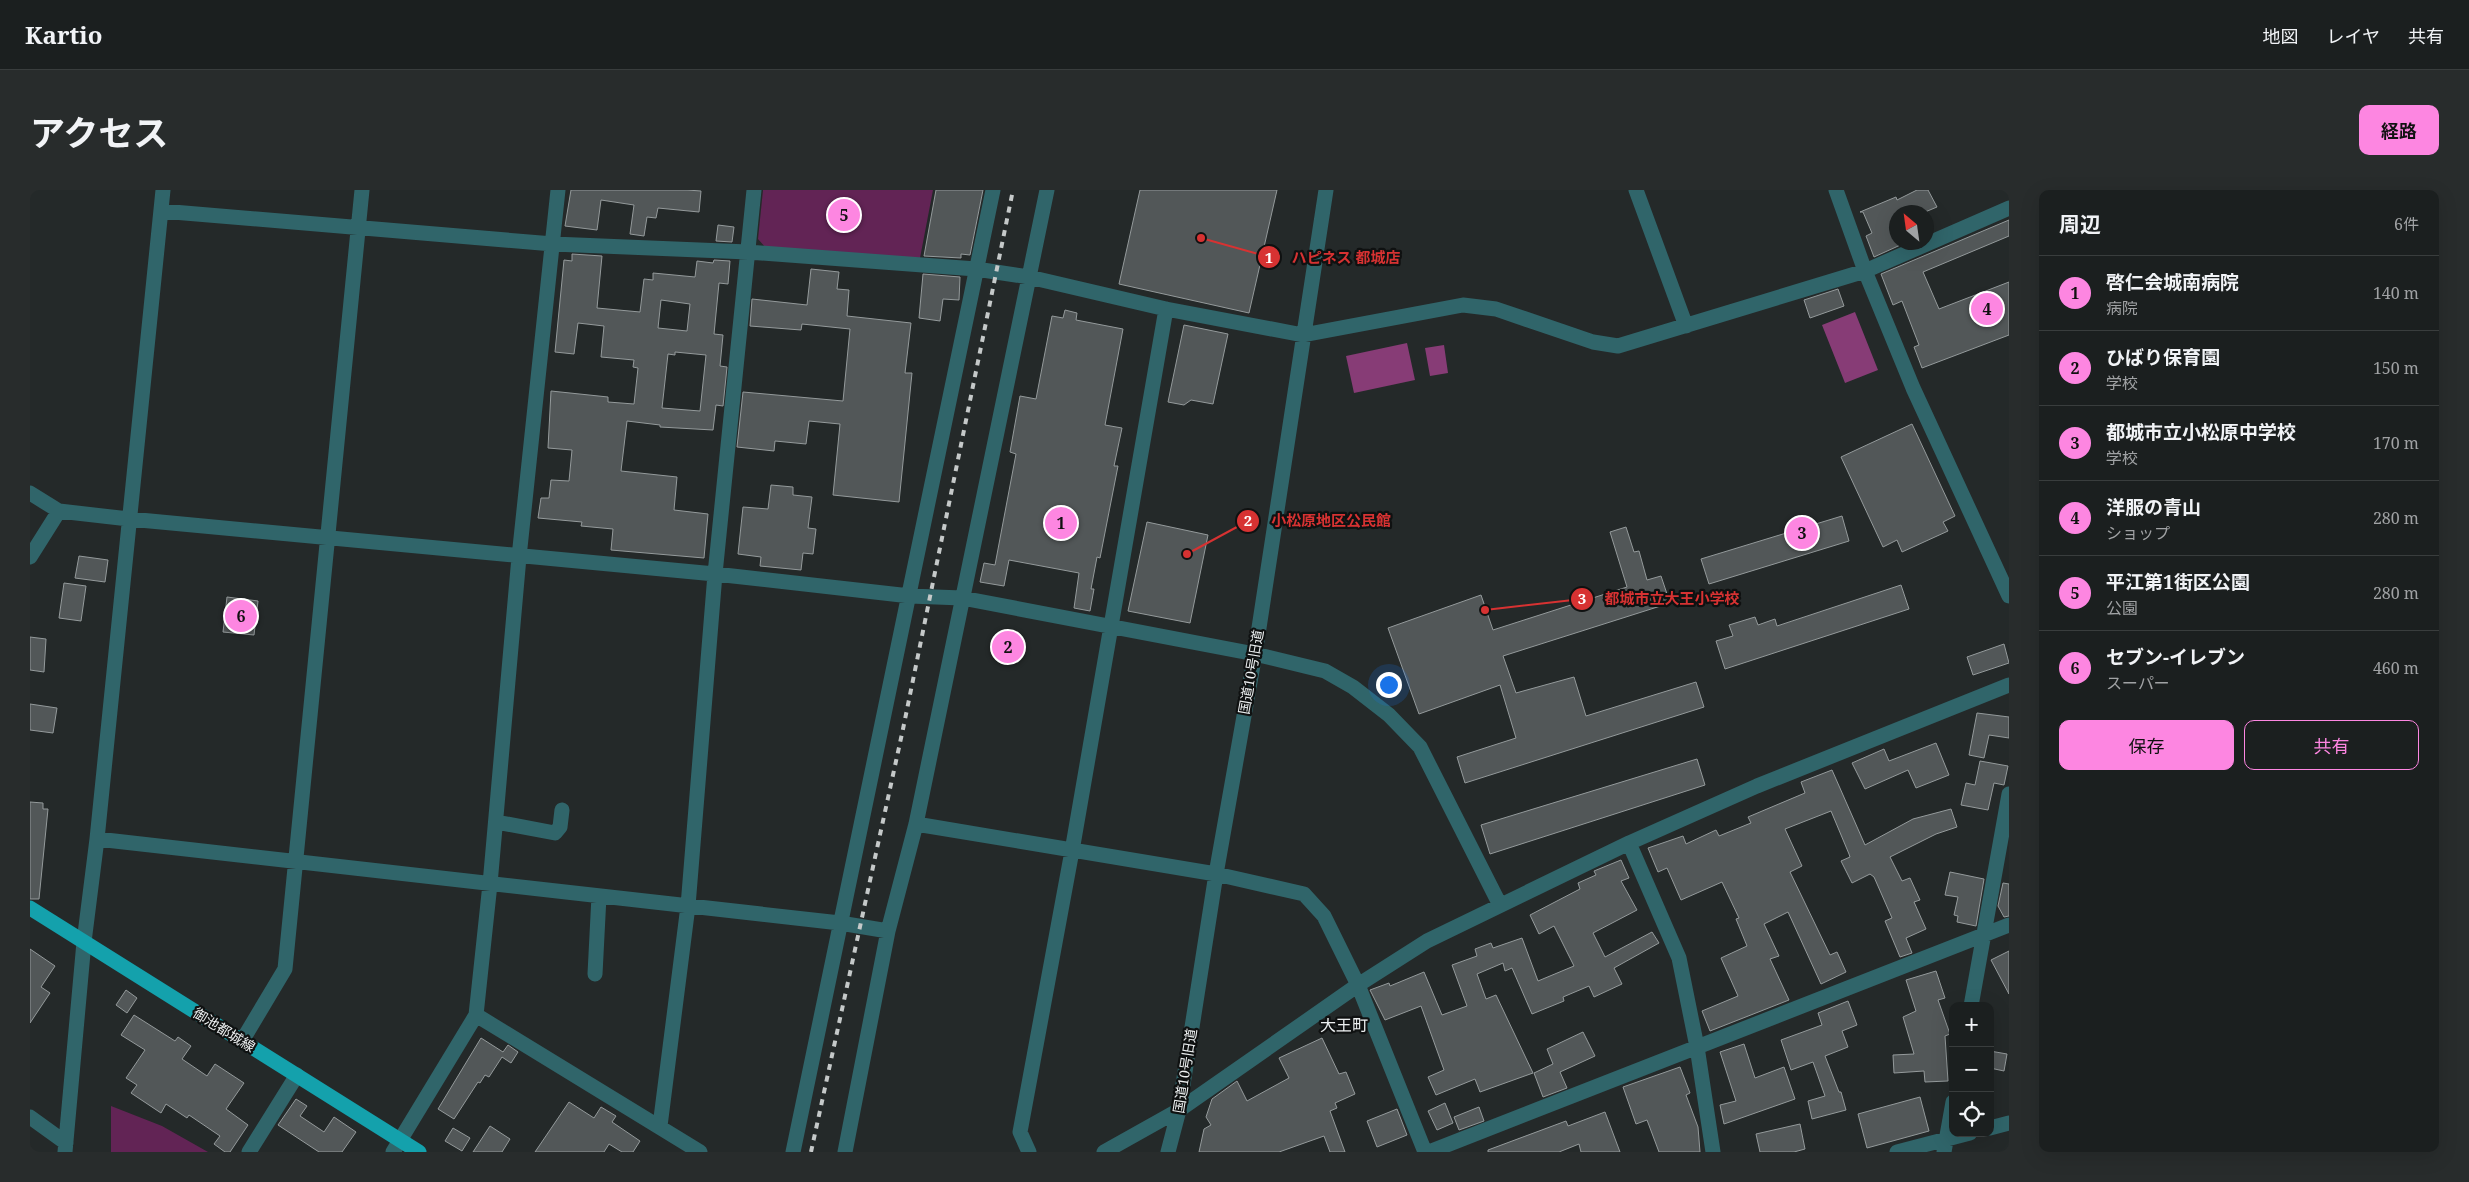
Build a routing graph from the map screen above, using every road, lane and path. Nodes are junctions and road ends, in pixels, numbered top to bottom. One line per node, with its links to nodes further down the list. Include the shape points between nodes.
1 (163, 190): 11 (street)
2 (362, 190): 12 (street)
3 (558, 190): 13 (street)
4 (754, 190): 14 (street)
5 (993, 190): 15 (street)
6 (1047, 190): 17 (street)
7 (1326, 190): 20 (street, 国道10号旧道)
8 (1636, 190): 19 (street)
9 (1836, 190): 16 (street)
10 (2009, 208): 16 (street)
11 (161, 210): 12 (street); 23 (street)
12 (358, 226): 13 (street); 24 (street)
13 (553, 244): 14 (street); 26 (street)
14 (748, 252): 15 (street); 27 (street)
15 (976, 269): 17 (street); 28 (street)
16 (1865, 271): 19 (street); 29 (street, via 1913,388)
17 (1029, 277): 18 (street); 30 (street)
18 (1166, 309): 20 (street); 31 (street)
19 (1686, 326): 20 (street, via 1618,346 1592,342 1496,309 1463,305)
20 (1304, 336): 32 (street, 国道10号旧道)
21 (30, 493): 22 (street)
22 (59, 510): 23 (street); 25 (street)
23 (128, 519): 24 (street); 38 (street)
24 (326, 537): 26 (street); 41 (street)
25 (30, 557)
26 (519, 557): 27 (street); 36 (street)
27 (715, 574): 28 (street); 46 (street)
28 (910, 596): 30 (street); 48 (street)
29 (2009, 596)
30 (962, 598): 31 (street); 37 (street)
31 (1111, 626): 32 (street); 40 (street)
32 (1255, 654): 42 (street, 国道10号旧道); 45 (street, via 1325,672 1354,687 1389,715 1420,747)
33 (2009, 685): 39 (street, via 1757,786)
34 (2009, 794): 51 (street)
35 (562, 810): 36 (street, via 560,827 554,832)
36 (496, 822): 43 (street)
37 (916, 824): 40 (street); 50 (street)
38 (97, 839): 41 (street); 52 (street)
39 (1629, 843): 45 (street); 58 (street, via 1679,958)
40 (1072, 851): 42 (street); 75 (street, via 1020,1132)
41 (295, 862): 43 (street); 57 (street, via 285,969)
42 (1216, 874): 54 (street, via 1304,894 1324,916); 60 (street, 国道10号旧道)
43 (490, 884): 44 (street); 56 (street)
44 (598, 896): 46 (street); 53 (street)
45 (1500, 905): 54 (street, via 1426,941)
46 (688, 906): 48 (street); 64 (street)
47 (30, 908): 52 (main road, 御池都城線)
48 (840, 923): 50 (street); 73 (street)
49 (2009, 925): 51 (street)
50 (888, 931): 74 (street)
51 (1984, 934): 55 (street); 58 (street)
52 (84, 942): 57 (main road, 御池都城線); 69 (street)
53 (595, 974)
54 (1358, 985): 60 (street); 78 (street)
55 (1972, 1002)
56 (476, 1015): 64 (street); 67 (street)
57 (242, 1041): 59 (main road, 御池都城線)
58 (1697, 1047): 79 (street); 80 (street)
59 (296, 1075): 67 (main road, 御池都城線); 70 (street)
60 (1179, 1110): 76 (street); 77 (street, 国道10号旧道)
61 (30, 1117): 69 (street)
62 (2009, 1122): 65 (street)
63 (1949, 1124): 68 (street)
64 (660, 1126): 72 (street)
65 (1994, 1127)
66 (1962, 1137): 68 (street)
67 (397, 1146): 71 (main road, 御池都城線)
68 (1945, 1146): 81 (street)
69 (66, 1147)
70 (249, 1152)
71 (419, 1152)
72 (700, 1152)
73 (793, 1152)
74 (845, 1152)
75 (1029, 1152)
76 (1104, 1152)
77 (1168, 1152)
78 (1425, 1152)
79 (1429, 1152)
80 (1713, 1152)
81 (1897, 1152)

